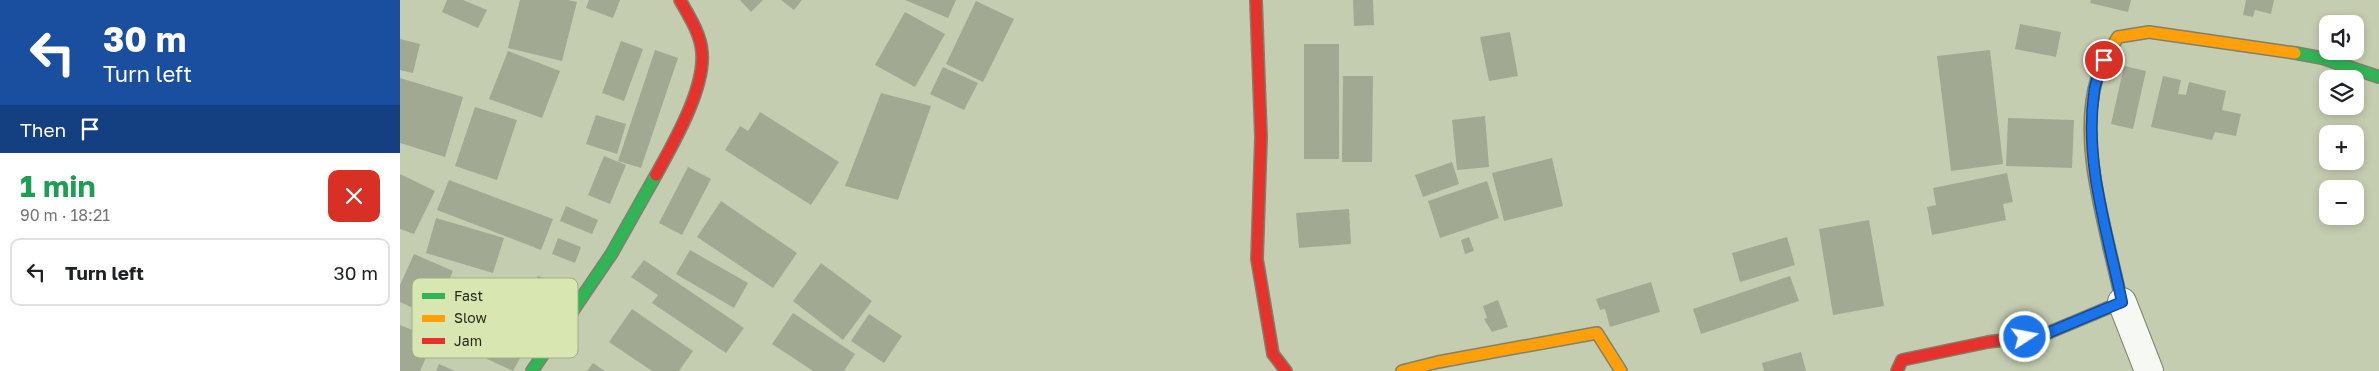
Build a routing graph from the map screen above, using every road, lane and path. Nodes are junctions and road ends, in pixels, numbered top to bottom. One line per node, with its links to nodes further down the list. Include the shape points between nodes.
1 (680, 0): 5 (street, via 694,24 702,58 693,96 661,170)
2 (1256, 0): 8 (street, via 1261,137 1257,259 1273,354)
3 (2379, 77): 4 (street, via 2322,58 2266,47 2149,32 2118,37 2104,60 2094,92 2091,141)
4 (2122, 302): 11 (street, via 2043,335 1988,342 1902,360); 12 (street)
5 (578, 306)
6 (541, 358): 7 (street)
7 (532, 371)
8 (1286, 371)
9 (1402, 371): 10 (street, via 1597,333)
10 (1621, 371)
11 (1897, 371)
12 (2150, 371)

